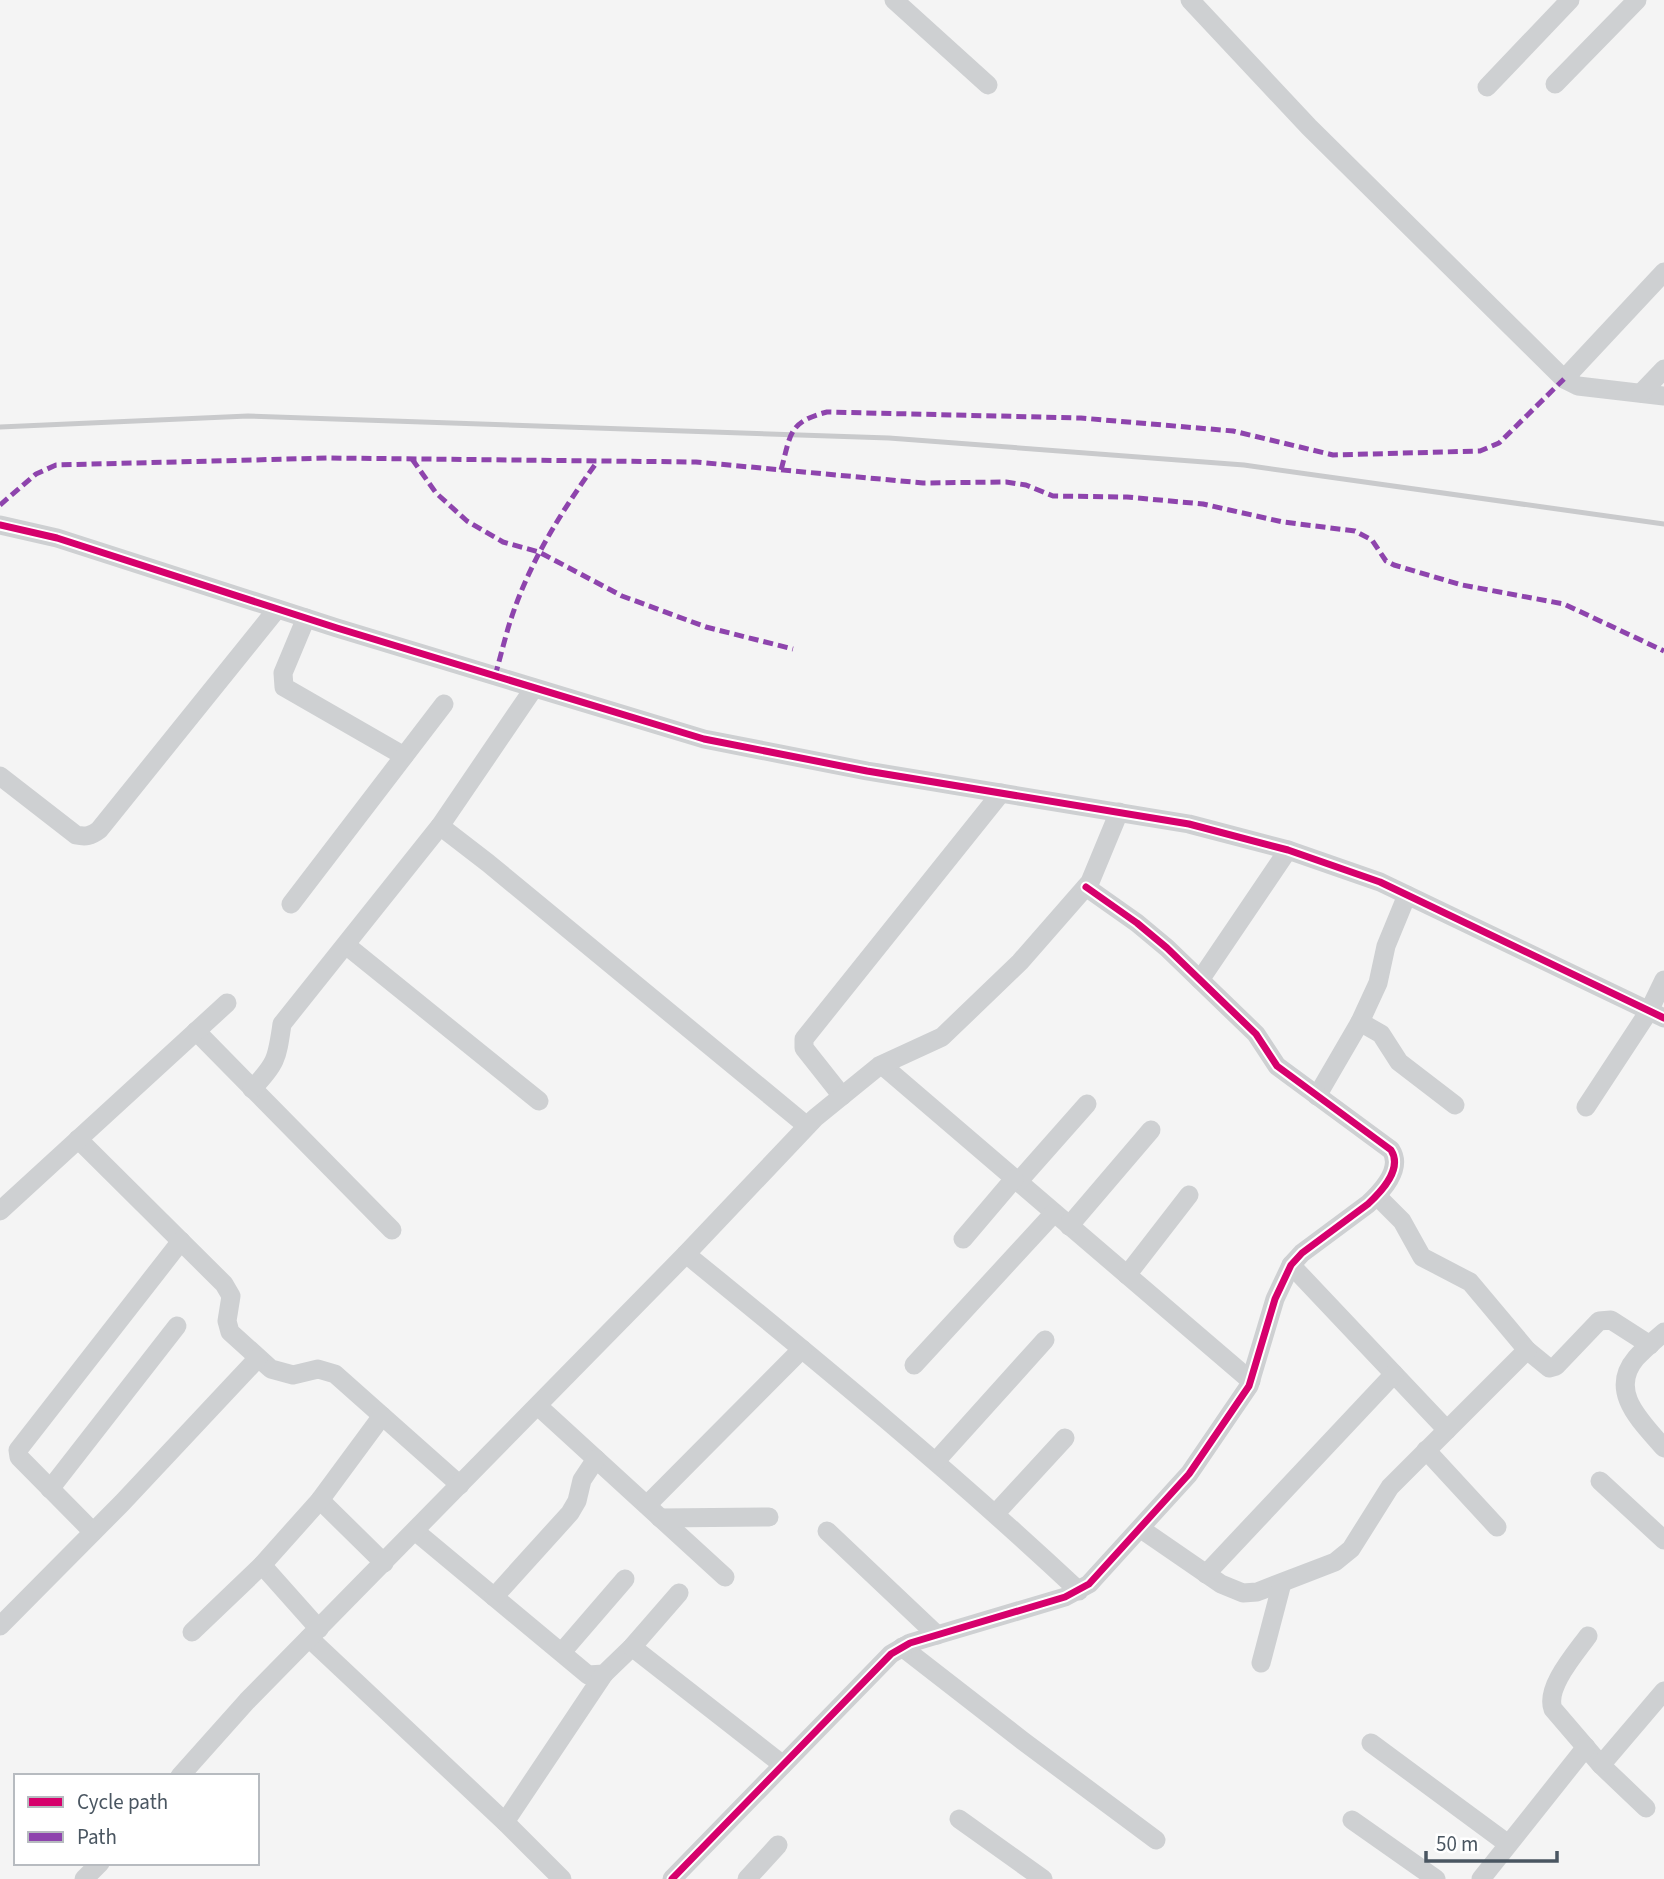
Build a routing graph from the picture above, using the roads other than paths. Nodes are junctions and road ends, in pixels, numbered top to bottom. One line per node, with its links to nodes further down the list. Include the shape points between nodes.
1 (894, 0): 6 (street)
2 (1190, 0): 10 (street, via 1309,127)
3 (1570, 0): 7 (street)
4 (1637, 0): 5 (street)
5 (1555, 84)
6 (988, 85)
7 (1488, 87)
8 (1664, 272): 10 (street)
9 (1664, 369): 11 (street)
10 (1564, 379): 11 (street, via 1578,386)
11 (1641, 393): 12 (street)
12 (1664, 396)
13 (0, 526): 14 (street, via 57,538)
14 (277, 609): 15 (street); 19 (street, via 92,835 76,835)
15 (306, 618): 16 (street); 18 (street, via 283,673 284,687)
16 (534, 688): 20 (street, via 704,739); 22 (street)
17 (444, 704): 18 (street)
18 (404, 756): 26 (street)
19 (0, 776)
20 (1001, 793): 21 (street); 36 (street, via 804,1039 804,1048)
21 (1119, 812): 23 (street, via 1189,824); 24 (street)
22 (440, 826): 27 (street); 42 (street)
23 (1288, 850): 25 (street, via 1361,873); 28 (street)
24 (1086, 887): 28 (street, via 1153,936); 34 (street, via 1020,962 951,1029 933,1043)
25 (1407, 895): 31 (street); 32 (street, via 1386,946 1381,976)
26 (291, 904)
27 (345, 945): 35 (street, via 282,1024 275,1062); 38 (street)
28 (1200, 980): 37 (street, via 1256,1034 1277,1066)
29 (1664, 980): 31 (street)
30 (227, 1003): 33 (street)
31 (1657, 1015): 41 (street)
32 (1360, 1022): 37 (street); 40 (street, via 1381,1034 1399,1062)
33 (195, 1031): 35 (street); 44 (street)
34 (882, 1065): 36 (street); 45 (street)
35 (252, 1088): 50 (street)
36 (842, 1096): 42 (street)
37 (1317, 1096): 47 (street, via 1394,1154 1393,1172)
38 (539, 1101)
39 (1087, 1104): 45 (street)
40 (1455, 1105)
41 (1586, 1107)
42 (807, 1126): 53 (street)
43 (1151, 1130): 49 (street)
44 (78, 1139): 48 (street); 52 (street)
45 (1016, 1180): 49 (street); 51 (street)
46 (1189, 1195): 55 (street)
47 (1377, 1196): 54 (street); 60 (street, via 1402,1221 1422,1256 1471,1282)
48 (0, 1211)
49 (1061, 1219): 55 (street); 62 (street)
50 (392, 1230)
51 (963, 1238)
52 (181, 1241): 61 (street, via 232,1296 227,1321 230,1332); 75 (street, via 21,1444 19,1457)
53 (686, 1254): 59 (street); 65 (street)
54 (1292, 1265): 63 (street); 64 (street, via 1275,1299)
55 (1127, 1275): 64 (street)
56 (177, 1326): 75 (street)
57 (1657, 1338): 60 (street, via 1605,1319 1593,1324 1553,1367 1545,1367); 69 (street, via 1627,1370 1626,1397)
58 (1045, 1340): 72 (street)
59 (802, 1349): 72 (street); 77 (street)
60 (1527, 1350): 67 (street)
61 (258, 1358): 66 (street, via 283,1374 318,1369 335,1374); 84 (street)
62 (914, 1365)
63 (1394, 1374): 67 (street); 88 (street)
64 (1251, 1381): 81 (street, via 1189,1474)
65 (538, 1406): 71 (street); 74 (street)
66 (383, 1416): 74 (street); 76 (street)
67 (1447, 1430): 70 (street)
68 (1065, 1438): 78 (street)
69 (1664, 1448)
70 (1426, 1450): 80 (street); 91 (street, via 1390,1487 1343,1557)
71 (596, 1460): 77 (street); 94 (street, via 582,1480 570,1513)
72 (936, 1461): 78 (street)
73 (1600, 1481): 85 (street)
74 (460, 1485): 82 (street)
75 (50, 1489): 84 (street)
76 (320, 1500): 86 (street); 87 (street)
77 (653, 1511): 79 (street); 89 (street)
78 (996, 1513): 92 (street)
79 (769, 1517)
80 (1497, 1527)
81 (1141, 1530): 88 (street); 92 (street)
82 (415, 1531): 86 (street); 94 (street)
83 (827, 1531): 98 (street)
84 (93, 1532): 95 (street)
85 (1664, 1540)
86 (384, 1563): 97 (street)
87 (262, 1565): 96 (street); 97 (street)
88 (1206, 1574): 91 (street, via 1243,1592)
89 (725, 1577)
90 (625, 1579): 102 (street)
91 (1282, 1583): 103 (street)
92 (1079, 1591): 98 (street)
93 (679, 1593): 100 (street)
94 (494, 1597): 102 (street)
95 (0, 1626)
96 (192, 1632)
97 (314, 1633): 110 (street); 114 (street)
98 (937, 1635): 101 (street)
99 (1588, 1636): 107 (street, via 1551,1696 1553,1709)
100 (632, 1647): 104 (street); 108 (street)
101 (902, 1647): 108 (street); 115 (street)
102 (562, 1652): 104 (street, via 589,1675)
103 (1261, 1663)
104 (604, 1674): 114 (street)
105 (1664, 1691): 109 (street)
106 (1371, 1743): 116 (street)
107 (1586, 1747): 109 (street); 116 (street)
108 (783, 1765): 121 (street)
109 (1601, 1765): 111 (street)
110 (182, 1774)
111 (1646, 1808)
112 (959, 1819): 123 (street)
113 (1352, 1820): 124 (street)
114 (505, 1822): 120 (street)
115 (1156, 1840)
116 (1508, 1844): 125 (street)
117 (778, 1845): 122 (street)
118 (98, 1865): 119 (street)
119 (84, 1879)
120 (562, 1879)
121 (672, 1879)
122 (747, 1879)
123 (1043, 1879)
124 (1436, 1879)
125 (1481, 1879)

